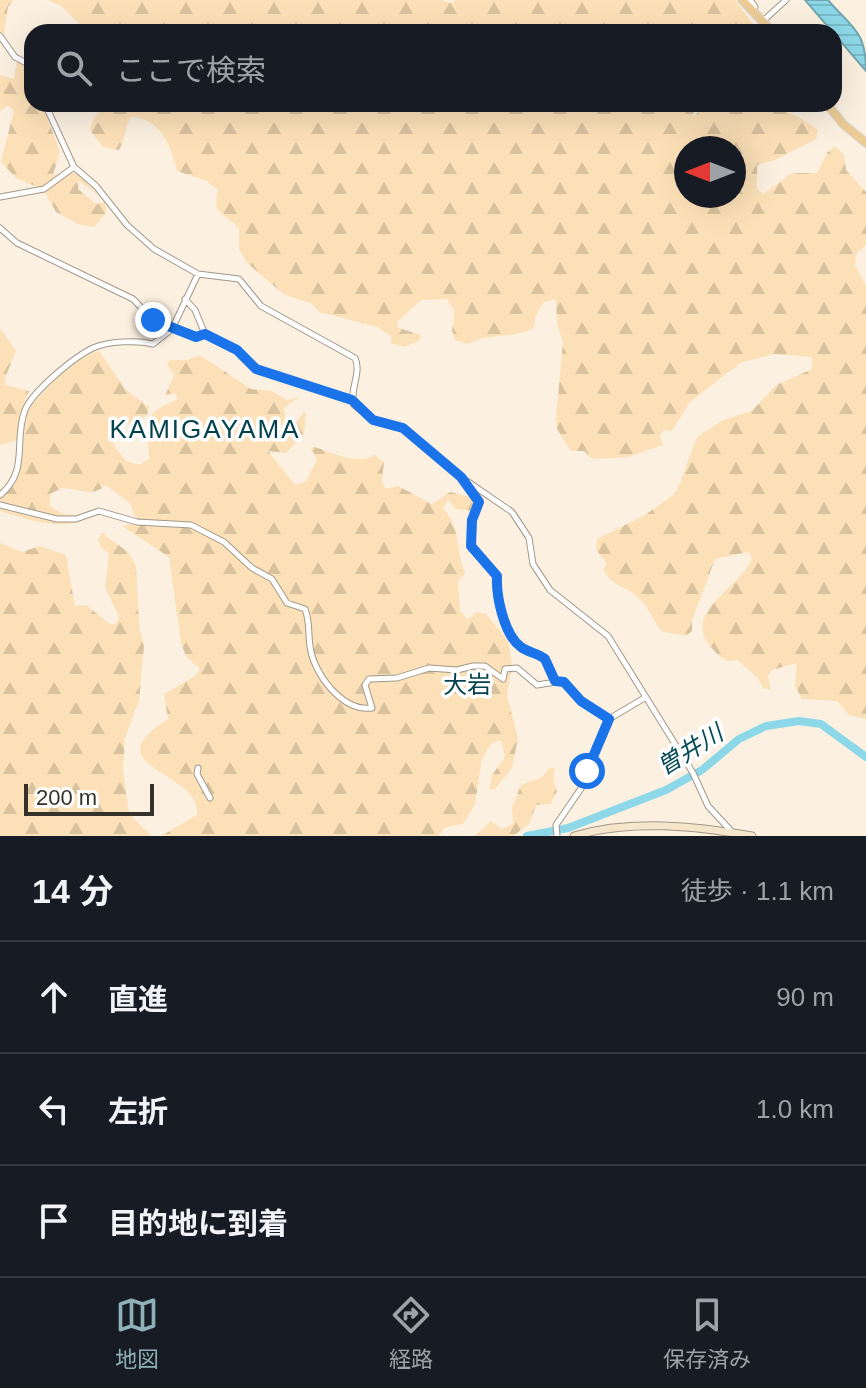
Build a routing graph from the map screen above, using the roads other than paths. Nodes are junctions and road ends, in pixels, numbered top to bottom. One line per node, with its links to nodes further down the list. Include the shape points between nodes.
1 (742, 0): 3 (main road)
2 (786, 0): 4 (street)
3 (751, 5): 4 (main road)
4 (763, 21): 5 (main road)
5 (766, 24)
6 (0, 36): 7 (street)
7 (7, 44): 8 (street); 9 (street)
8 (0, 47)
9 (24, 62)
10 (49, 112): 13 (street)
11 (833, 112): 12 (main road)
12 (866, 143)
13 (74, 167): 14 (street, via 44,189); 16 (street, via 142,239)
14 (0, 197)
15 (0, 228): 18 (street, via 17,243 133,299 153,320)
16 (198, 274): 17 (street); 20 (street, via 239,279 261,306 355,358)
17 (185, 299): 18 (street); 19 (street)
18 (172, 329): 19 (street, via 196,337); 22 (street, via 153,344 93,348 63,369 26,408 19,469)
19 (205, 334): 20 (street, via 237,350 256,369)
20 (352, 400): 21 (street, via 373,420 409,432)
21 (461, 477): 24 (street, via 479,502 471,546 497,576 505,628 522,648 545,659); 25 (street, via 512,512 550,590 604,631)
22 (0, 495)
23 (0, 505): 24 (street, via 57,519 99,511 137,522 178,523 224,542 272,579 287,603 305,609 310,648 327,685 364,708 372,708 365,680 429,668 485,666 503,679 505,669 513,667 537,685)
24 (555, 681): 26 (street, via 564,682)
25 (646, 697): 26 (street); 30 (street, via 708,806)
26 (609, 719): 29 (street, via 582,787)
27 (198, 768): 28 (street)
28 (210, 798)
29 (556, 832)
30 (733, 834): 31 (main road, via 626,828); 32 (main road)
31 (574, 836)
32 (752, 836)

